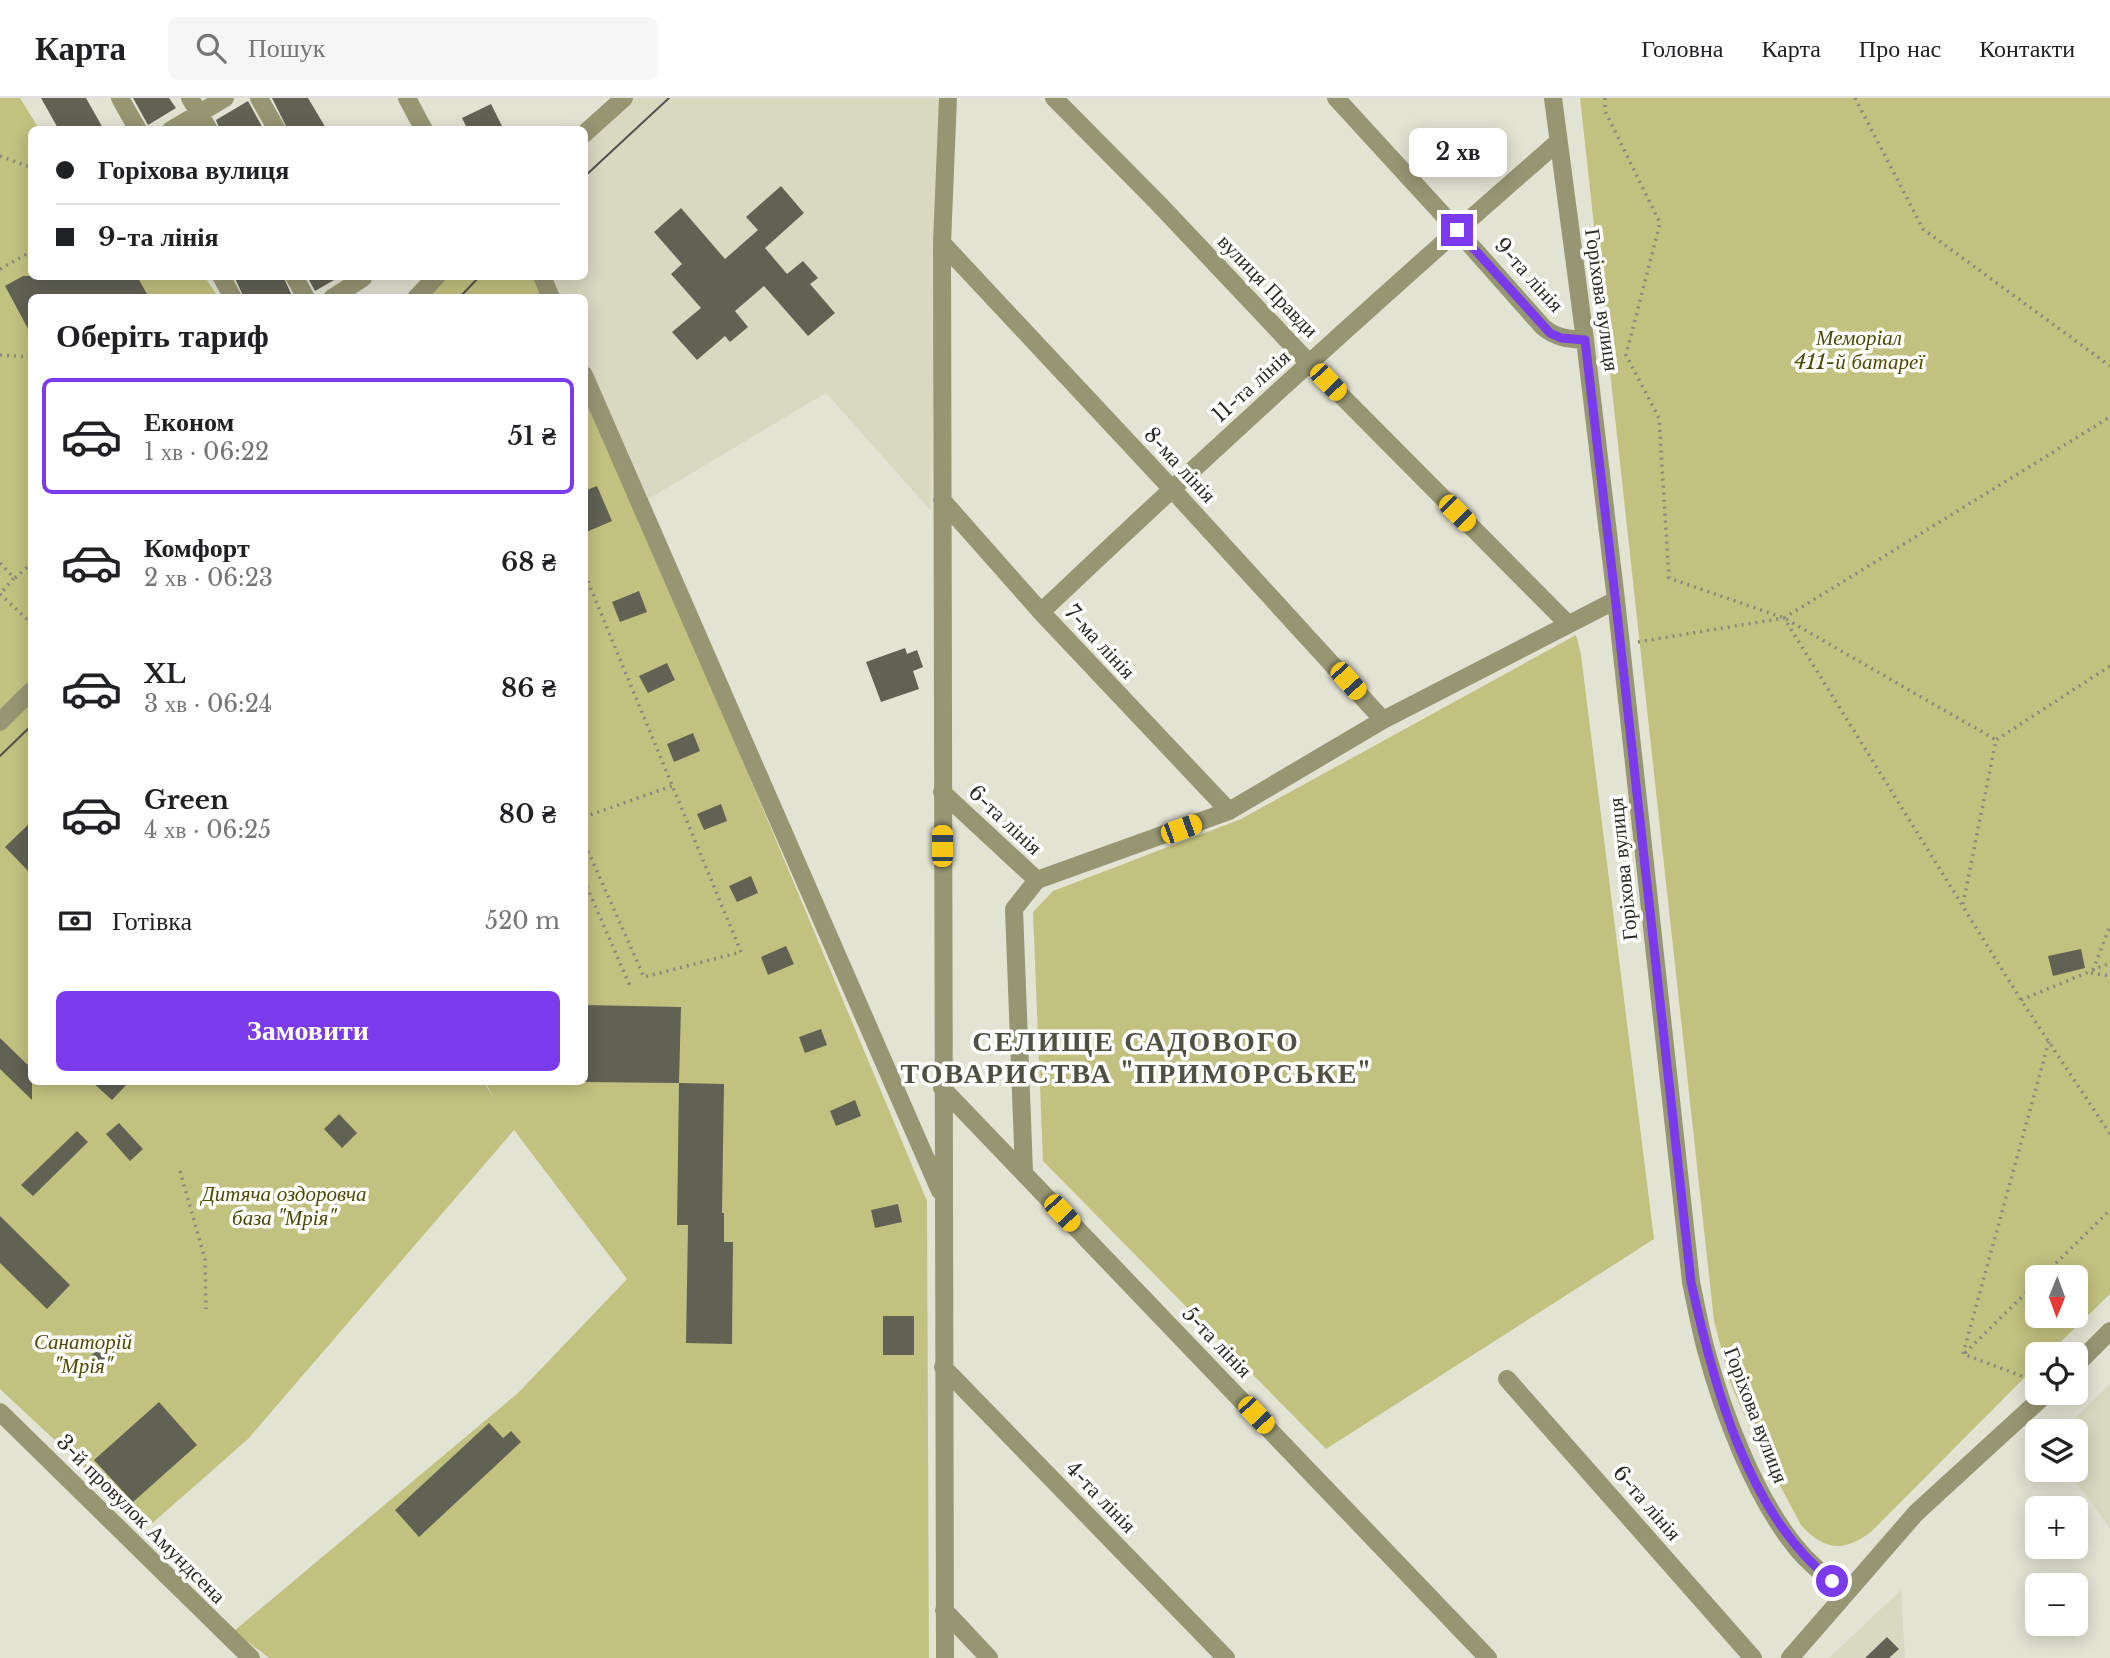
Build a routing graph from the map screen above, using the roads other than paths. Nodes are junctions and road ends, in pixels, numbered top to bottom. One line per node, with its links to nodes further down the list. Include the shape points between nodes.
1 (120, 98): 11 (street)
2 (225, 98): 10 (street)
3 (259, 98): 14 (street)
4 (407, 98): 15 (street)
5 (624, 98): 16 (street)
6 (948, 98): 19 (street)
7 (1054, 98): 25 (street, вулиця Правди)
8 (1336, 98): 18 (street, 9-та лінія)
9 (1553, 98): 17 (street, Горіхова вулиця)
10 (194, 105): 12 (street); 13 (street)
11 (136, 126)
12 (175, 126)
13 (207, 126)
14 (275, 126)
15 (422, 126)
16 (588, 130)
17 (1558, 142): 18 (street, 11-та лінія); 24 (street, Горіхова вулиця)
18 (1457, 230): 24 (street, 9-та лінія, via 1550,333); 25 (street, 11-та лінія)
19 (942, 243): 27 (street, 8-ма лінія); 28 (street)
20 (360, 280): 22 (street)
21 (433, 280): 23 (street)
22 (338, 294)
23 (420, 294)
24 (1585, 340): 29 (street, Горіхова вулиця)
25 (1310, 364): 27 (street, 11-та лінія); 31 (street, вулиця Правди)
26 (588, 384): 40 (street)
27 (1171, 488): 30 (street, 11-та лінія); 33 (street, 8-ма лінія)
28 (942, 500): 30 (street, 7-ма лінія); 35 (street)
29 (1616, 600): 31 (street); 47 (street, Горіхова вулиця, via 1691,1282 1706,1351 1747,1463 1775,1519 1810,1562)
30 (1041, 612): 36 (street, 7-ма лінія)
31 (1568, 624): 33 (street)
32 (28, 694): 34 (street)
33 (1383, 720): 36 (street)
34 (0, 722)
35 (942, 792): 37 (street, 6-та лінія); 38 (street)
36 (1229, 811): 37 (street)
37 (1037, 880): 39 (street, via 1014,909)
38 (942, 1088): 39 (street, 5-та лінія); 40 (street)
39 (1024, 1172): 53 (street, 5-та лінія)
40 (942, 1198): 43 (street)
41 (2110, 1331): 42 (street)
42 (2088, 1353)
43 (943, 1367): 48 (street); 52 (street, 4-та лінія)
44 (1507, 1379): 54 (street, 6-та лінія)
45 (2034, 1405): 47 (street, via 1916,1513)
46 (0, 1412): 49 (street, 3-й провулок Амундсена)
47 (1846, 1592): 55 (street)
48 (944, 1611): 50 (street); 51 (street)
49 (251, 1658)
50 (945, 1658)
51 (989, 1658)
52 (1226, 1658)
53 (1488, 1658)
54 (1753, 1658)
55 (1790, 1658)

